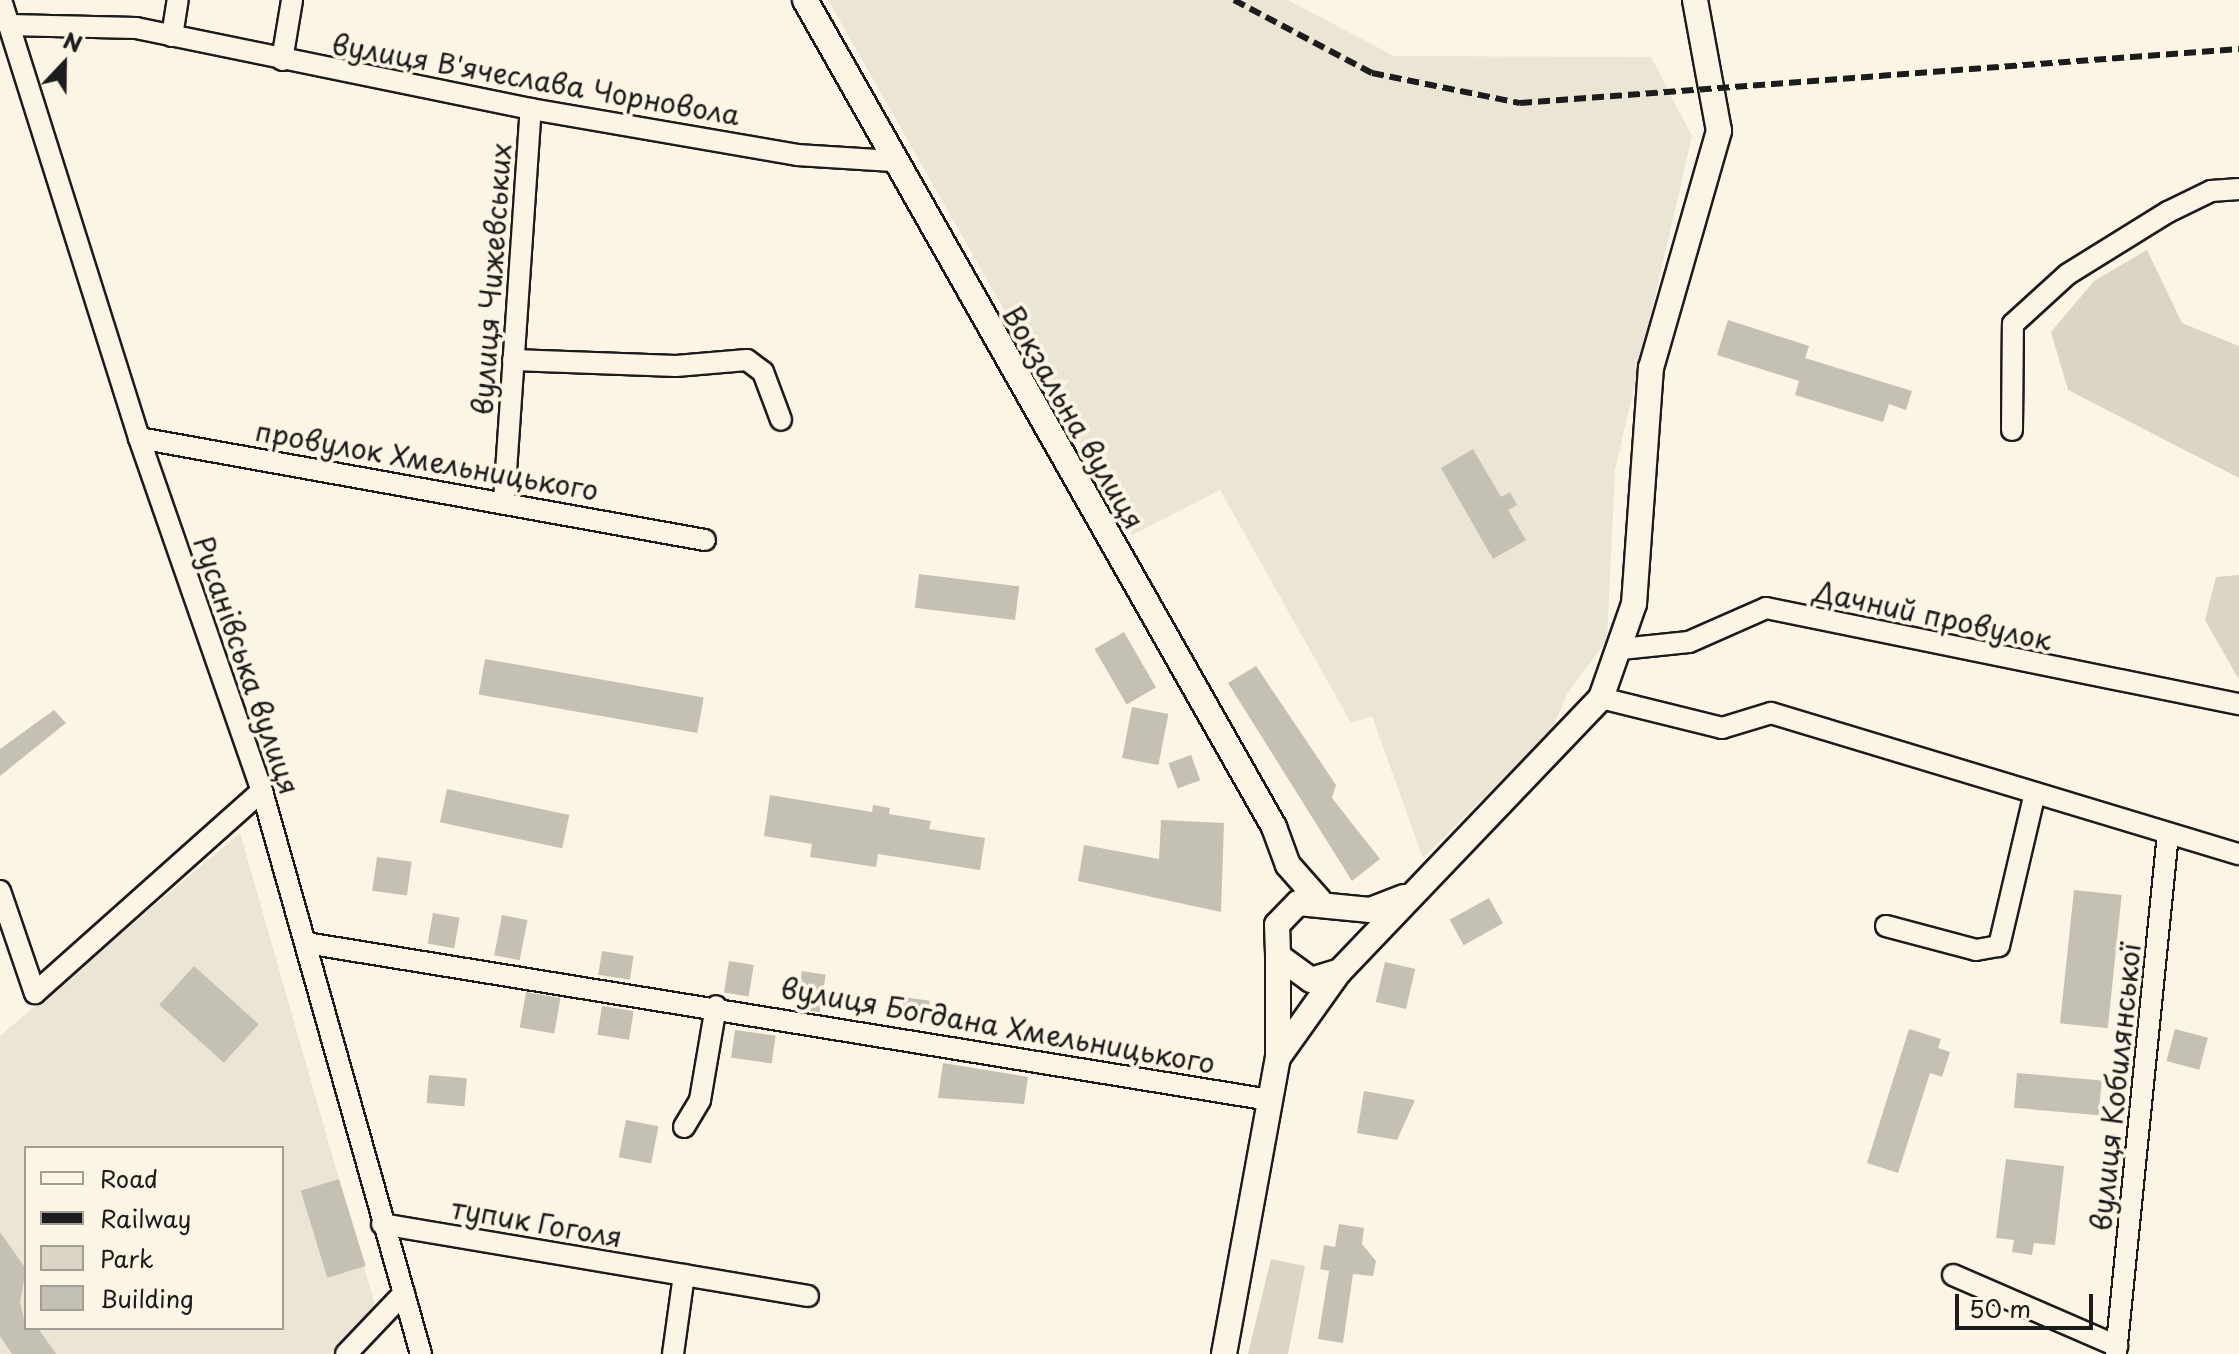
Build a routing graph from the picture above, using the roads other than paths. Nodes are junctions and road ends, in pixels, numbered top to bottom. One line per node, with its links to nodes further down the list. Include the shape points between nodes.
1 (1, 0): 6 (street, Русанівська вулиця)
2 (178, 0): 7 (street)
3 (292, 0): 8 (street)
4 (805, 0): 10 (street, Вокзальна вулиця)
5 (1695, 0): 18 (street, via 1719,131 1651,368 1634,604)
6 (9, 25): 7 (street, вулиця В'ячеслава Чорновола, via 136,28); 15 (street, Русанівська вулиця)
7 (172, 36): 8 (street, вулиця В'ячеслава Чорновола)
8 (282, 60): 9 (street, вулиця В'ячеслава Чорновола)
9 (531, 109): 10 (street, вулиця В'ячеслава Чорновола, via 797,155); 12 (street, вулиця Чижевських)
10 (893, 161): 25 (street, Вокзальна вулиця, via 1274,827)
11 (2239, 189): 14 (street, via 2211,191 2168,212 2068,274 2013,324)
12 (513, 360): 13 (street, via 676,366 747,360 763,372); 16 (street, вулиця Чижевських)
13 (781, 420)
14 (2012, 430)
15 (139, 438): 16 (street, провулок Хмельницького); 21 (street, Русанівська вулиця)
16 (504, 501): 17 (street, провулок Хмельницького)
17 (705, 540)
18 (1621, 649): 19 (street); 20 (street, Дачний провулок, via 1689,642 1766,608)
19 (1601, 698): 22 (street, via 1722,728 1771,713); 27 (street)
20 (2239, 704)
21 (262, 791): 26 (street, via 35,993); 31 (street, Русанівська вулиця)
22 (2035, 793): 23 (street); 30 (street, via 1999,946 1976,950)
23 (2168, 834): 24 (street); 43 (street, вулиця Кобилянської)
24 (2239, 854)
25 (1288, 865): 28 (street, Вокзальна вулиця); 29 (street, Вокзальна вулиця)
26 (0, 891)
27 (1404, 897): 28 (street, via 1370,910); 33 (street)
28 (1324, 901): 29 (street); 33 (street, via 1352,923)
29 (1282, 916): 32 (street)
30 (1886, 926)
31 (306, 943): 34 (street, вулиця Богдана Хмельницького); 38 (street, Русанівська вулиця)
32 (1278, 956): 33 (street, via 1311,980); 35 (street)
33 (1347, 962): 35 (street)
34 (716, 1006): 36 (street, вулиця Богдана Хмельницького); 37 (street, via 700,1100)
35 (1278, 1058): 36 (street)
36 (1270, 1100): 47 (street)
37 (684, 1127)
38 (382, 1224): 39 (street, тупик Гоголя); 41 (street, Русанівська вулиця)
39 (684, 1275): 42 (street, тупик Гоголя); 46 (street)
40 (1953, 1275): 43 (street, вулиця Кобилянської)
41 (404, 1293): 44 (street); 45 (street, Русанівська вулиця)
42 (808, 1296)
43 (2116, 1350)
44 (346, 1354)
45 (421, 1354)
46 (673, 1354)
47 (1224, 1354)

